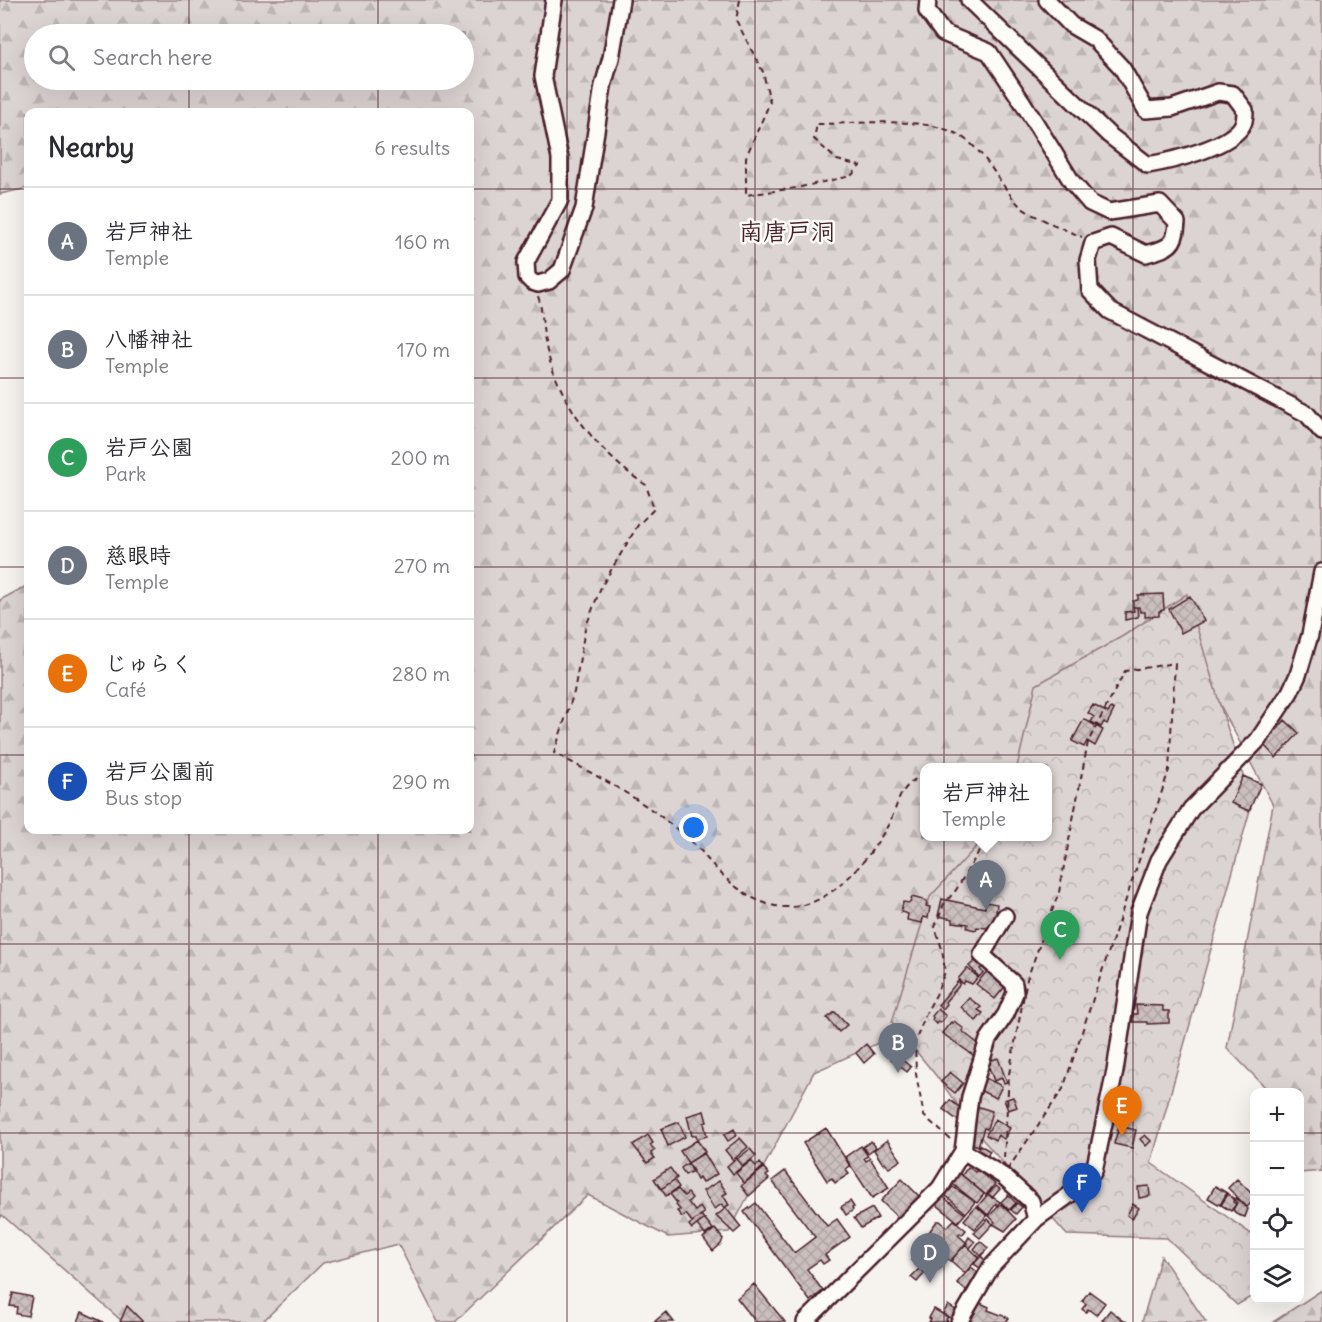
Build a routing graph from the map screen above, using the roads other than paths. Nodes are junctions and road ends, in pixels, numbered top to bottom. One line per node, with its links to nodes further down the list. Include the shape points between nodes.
1 (554, 0): 2 (street, via 543,76 560,158 560,200 526,262 527,277 538,284 562,270 584,208)
2 (621, 0)
3 (928, 0): 6 (street, via 927,11 943,33 989,52 1072,182 1090,202 1109,212 1160,204 1177,222 1176,237 1167,248 1146,254 1112,237 1093,243 1088,260 1090,290 1110,311 1306,414)
4 (969, 0): 5 (street, via 1109,135 1148,165 1202,152 1226,140 1243,125 1245,110 1233,94 1218,92 1172,108 1146,110 1122,68 1095,39 1071,25)
5 (1047, 0)
6 (1322, 432)
7 (1322, 572): 10 (street, via 1310,635 1290,692 1258,741 1191,809 1159,860 1139,912 1115,1071 1094,1171 1079,1188)
8 (1005, 916): 9 (street, via 982,955 1014,984 1015,993 988,1040 970,1096)
9 (963, 1151): 10 (street, via 1003,1176 1031,1201); 11 (street, via 940,1188)
10 (1036, 1219): 12 (street, via 991,1267)
11 (805, 1322)
12 (959, 1322)

